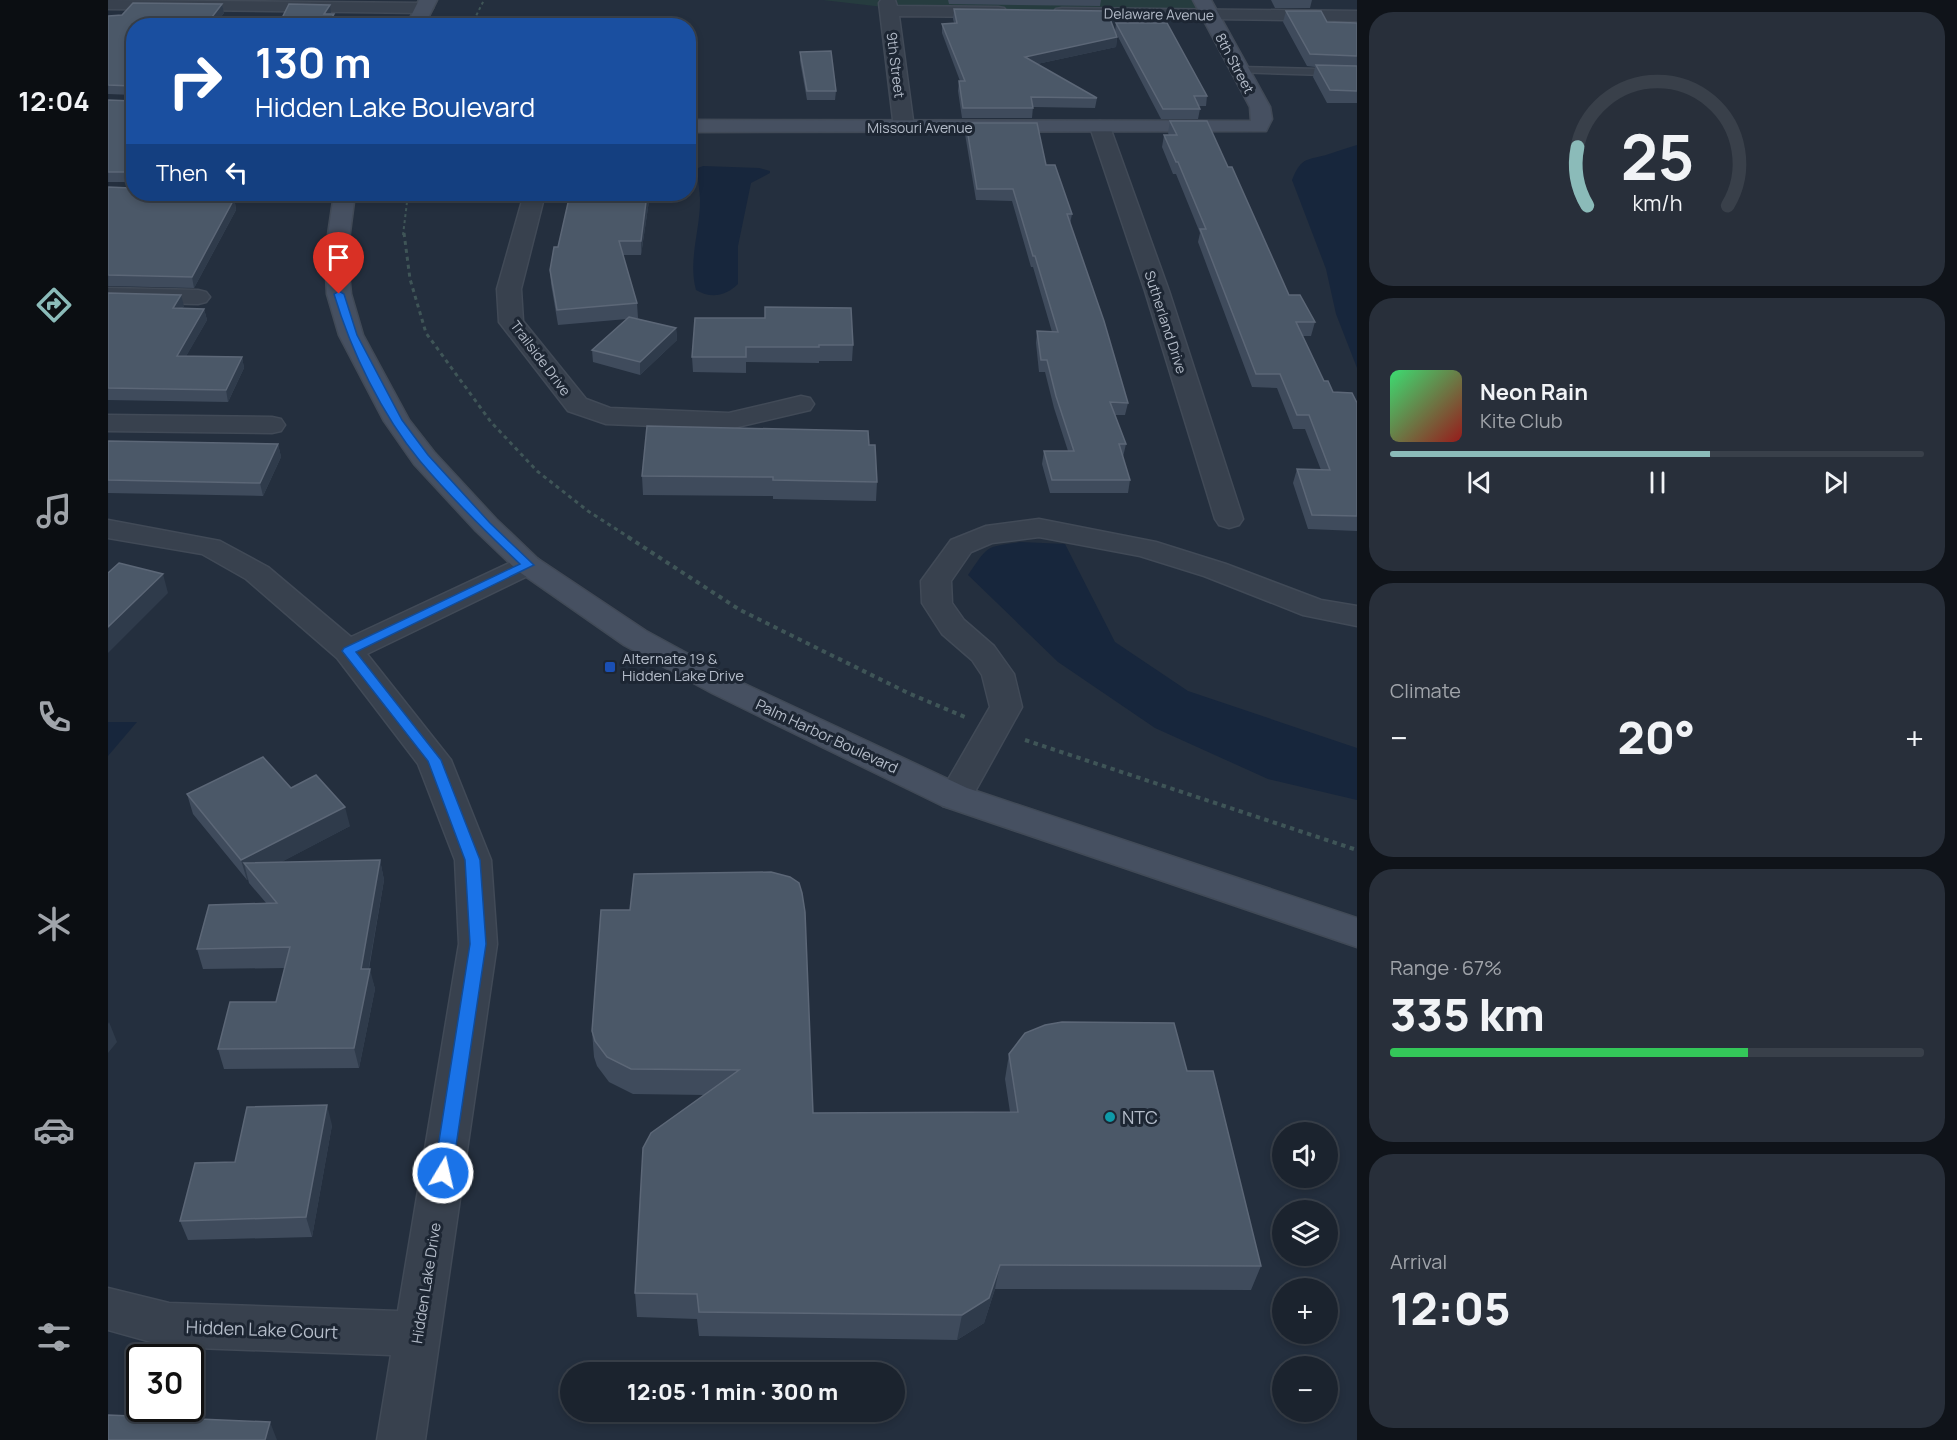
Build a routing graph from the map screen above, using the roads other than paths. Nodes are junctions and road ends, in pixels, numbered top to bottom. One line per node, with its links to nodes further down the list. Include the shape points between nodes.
1 (340, 3): 2 (street); 3 (street)
2 (108, 4)
3 (426, 4): 8 (main road)
4 (1206, 8): 6 (street, Delaware Avenue); 7 (street, Delaware Avenue); 9 (main road, 8th Street)
5 (1019, 12): 14 (street, 9th Street, via 888,7)
6 (1043, 13)
7 (1357, 16)
8 (419, 18)
9 (1239, 70): 10 (lane); 13 (main road, 8th Street, via 1260,107)
10 (1357, 73)
11 (696, 126): 14 (main road, Missouri Avenue)
12 (1100, 127): 13 (main road, Missouri Avenue); 14 (main road, Missouri Avenue); 22 (street, Sutherland Drive)
13 (1259, 127)
14 (904, 128)
15 (343, 201): 24 (main road, Palm Harbor Boulevard, via 336,255 339,294 351,335 397,421 424,458)
16 (532, 201): 19 (street, Trailside Drive, via 509,289 510,322 577,405 606,416 729,421)
17 (108, 295): 18 (street)
18 (198, 297)
19 (801, 404)
20 (108, 423): 21 (street)
21 (272, 425)
22 (1229, 519)
23 (108, 529): 26 (street, Hidden Lake Drive, via 210,547 257,573)
24 (528, 565): 26 (street); 27 (main road, Palm Harbor Boulevard, via 635,638 723,686)
25 (1357, 616): 27 (street, via 1314,608 1146,548 1039,528 986,535 961,546 936,581 937,603 953,627 983,653 998,674 1006,706)
26 (348, 651): 30 (street, Hidden Lake Drive, via 434,760 473,860 478,944)
27 (955, 797): 28 (main road, Palm Harbor Boulevard)
28 (1357, 933)
29 (108, 1309): 30 (street, Hidden Lake Court, via 169,1325)
30 (418, 1334): 31 (street, Hidden Lake Drive)
31 (401, 1440)

